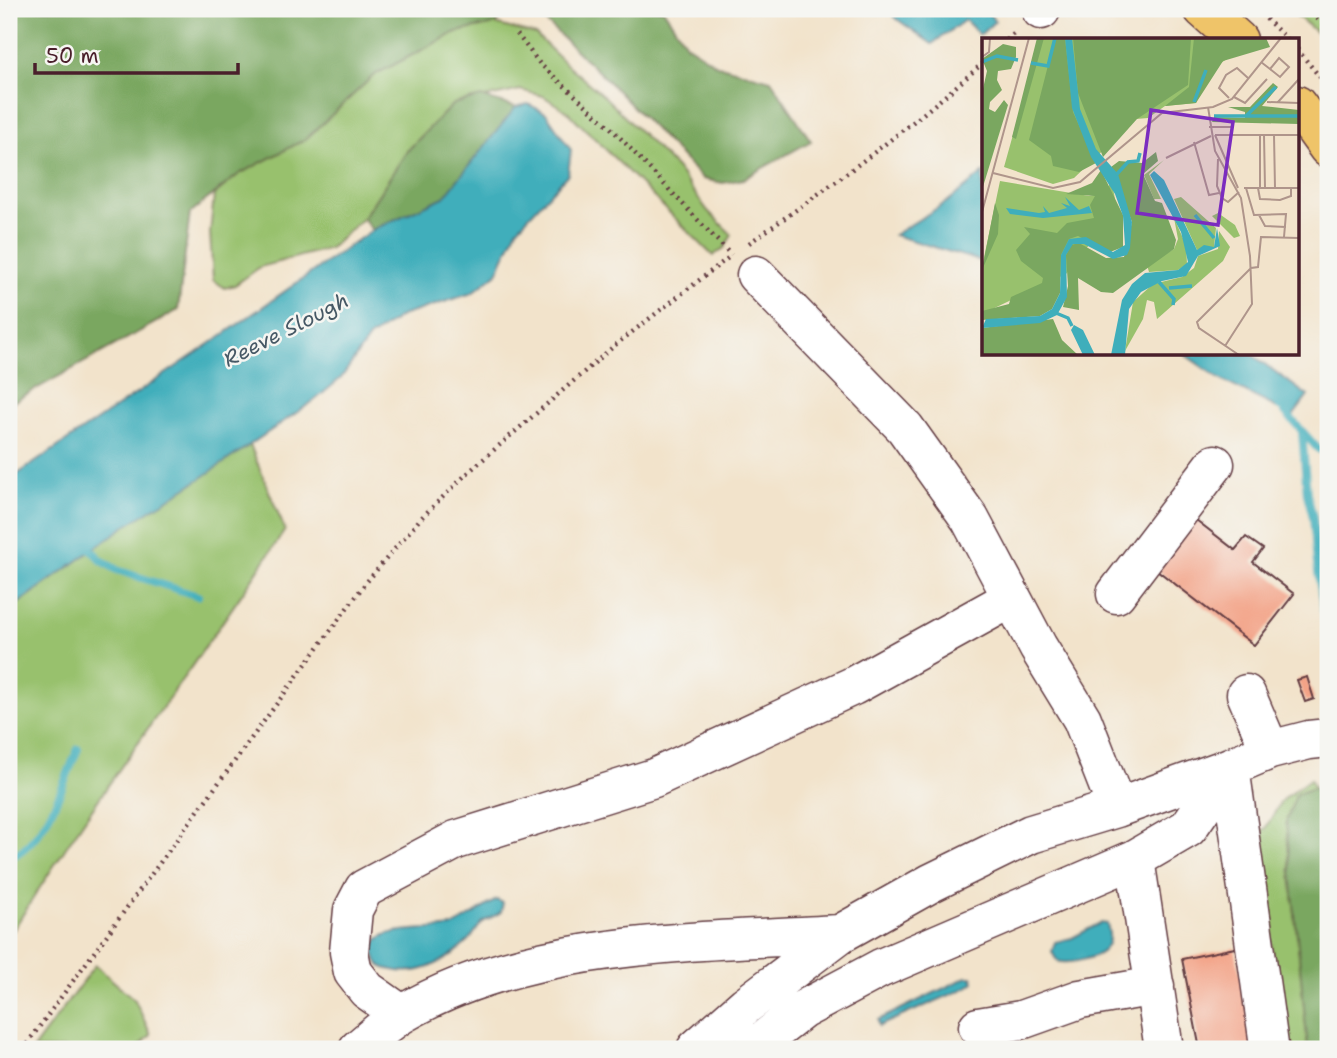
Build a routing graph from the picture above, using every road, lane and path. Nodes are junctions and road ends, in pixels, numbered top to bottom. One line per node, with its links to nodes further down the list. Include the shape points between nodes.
1 (1203, 9): 6 (main road)
2 (1256, 9): 7 (path)
3 (1306, 9): 4 (path)
4 (1328, 28)
5 (517, 34): 13 (path, via 540,64 610,127)
6 (1236, 38)
7 (1286, 38)
8 (1298, 50): 10 (path)
9 (982, 64): 13 (path)
10 (1328, 87)
11 (1298, 106): 12 (main road)
12 (1328, 148)
13 (744, 265): 16 (lane, via 905,428 970,519); 28 (path, via 604,354 421,518 363,585)
14 (1215, 464): 15 (lane)
15 (1116, 594)
16 (1012, 597): 21 (lane, via 1082,719); 25 (lane, via 853,686 654,778 456,840 364,889 353,910 349,952 353,972 367,990)
17 (1246, 694): 19 (lane)
18 (1328, 738): 19 (lane)
19 (1270, 750): 20 (lane)
20 (1230, 767): 21 (lane); 22 (lane, via 1188,828); 27 (lane)
21 (1117, 808): 23 (lane, via 1031,834)
22 (1135, 859): 24 (lane); 31 (lane, via 881,968 802,1010)
23 (840, 934): 25 (lane, via 580,953 495,973); 30 (lane)
24 (1155, 986): 26 (lane, via 1080,999 1021,1020); 32 (lane)
25 (401, 1014): 29 (lane)
26 (978, 1027)
27 (1269, 1045)
28 (23, 1049)
29 (358, 1049)
30 (695, 1049)
31 (752, 1049)
32 (1164, 1049)

